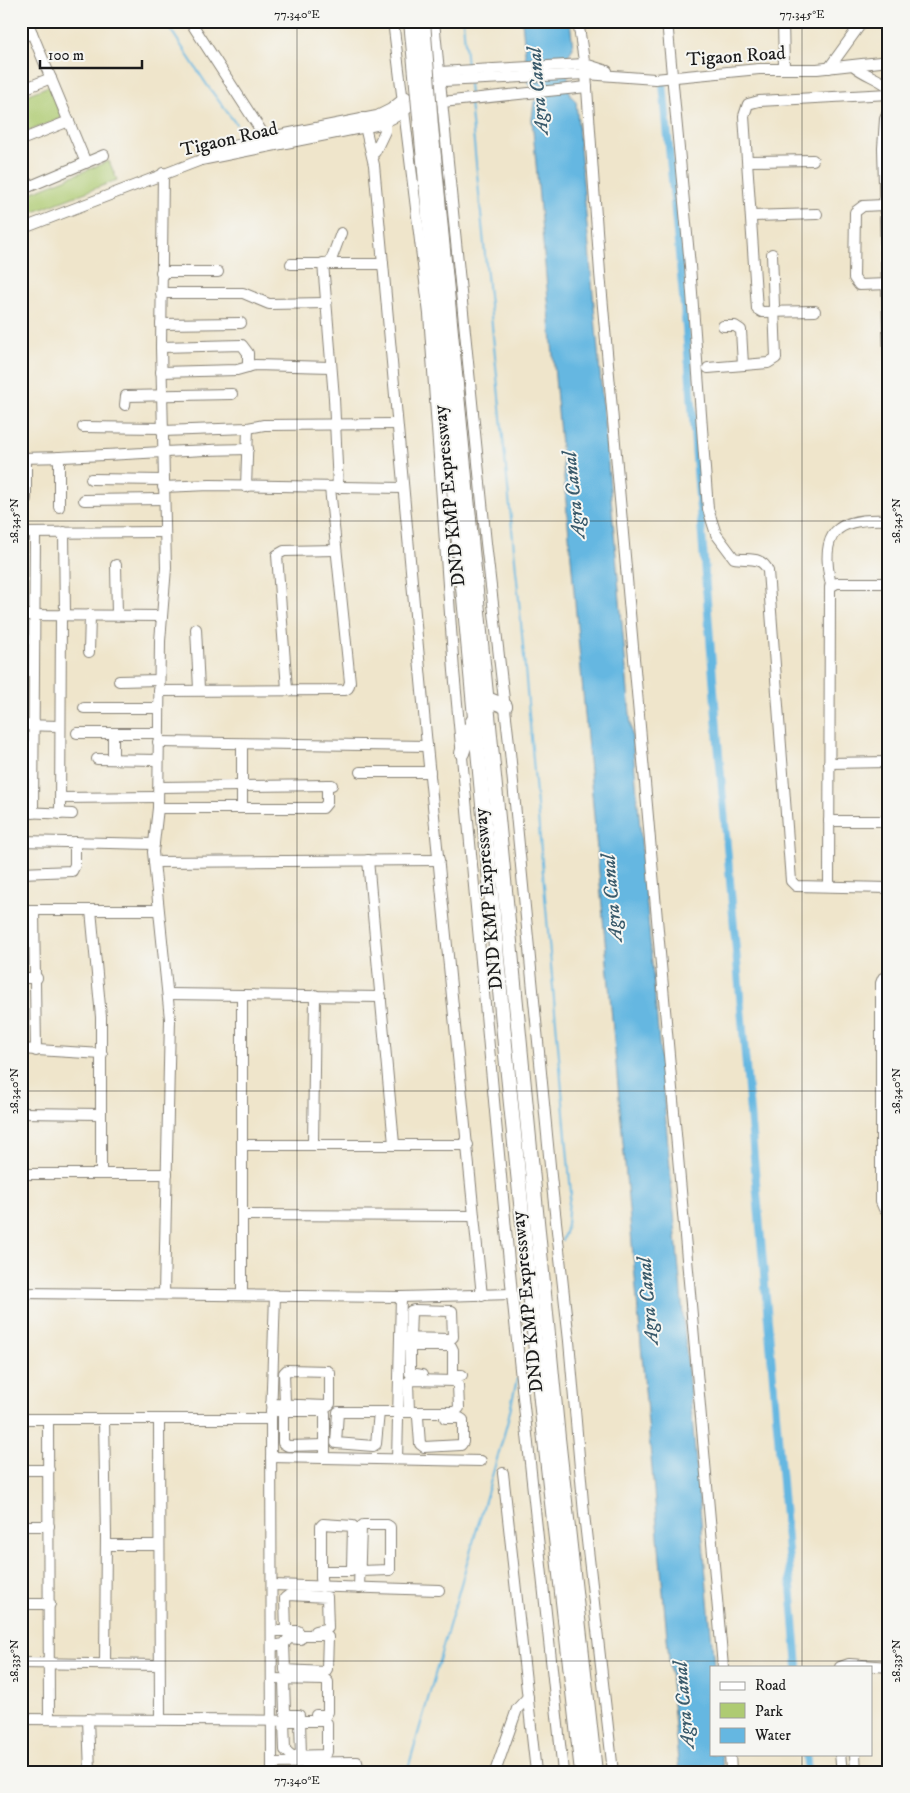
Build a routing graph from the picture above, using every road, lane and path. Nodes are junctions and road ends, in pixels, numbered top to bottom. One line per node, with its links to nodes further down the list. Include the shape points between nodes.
1 (27, 21): 11 (street)
2 (190, 21): 34 (street)
3 (393, 21): 25 (street)
4 (411, 21): 31 (highway, DND KMP Expressway, bridge)
5 (423, 21): 31 (highway, DND KMP Expressway, bridge)
6 (434, 21): 18 (street)
7 (578, 21): 17 (street)
8 (666, 21): 19 (street)
9 (782, 21): 15 (street)
10 (863, 21): 16 (street)
11 (32, 33): 12 (street); 20 (street)
12 (21, 37)
13 (889, 61): 14 (street, Tigaon Road)
14 (854, 66): 16 (street, Tigaon Road); 21 (street)
15 (784, 67): 16 (street, Tigaon Road); 19 (street, Tigaon Road)
16 (829, 68)
17 (584, 69): 18 (street); 19 (street, Tigaon Road, via 655,79); 22 (street)
18 (443, 77): 25 (street); 26 (street); 27 (street, Tigaon Road)
19 (670, 77): 149 (street, via 690,266 708,509 716,534 734,558 758,560 767,567 791,879 796,886)
20 (51, 78): 23 (street); 29 (street)
21 (889, 87)
22 (584, 88): 26 (street); 221 (street)
23 (21, 90)
24 (889, 94): 38 (street, via 748,104 744,111)
25 (403, 99): 27 (street); 30 (street)
26 (442, 102): 112 (street)
27 (404, 110): 30 (street, Tigaon Road); 124 (street, via 429,314)
28 (889, 110): 42 (street, via 884,133)
29 (68, 121): 33 (street); 39 (street)
30 (374, 122): 32 (street, Tigaon Road); 34 (street); 35 (street); 35 (street, via 386,131)
31 (426, 127): 111 (highway, DND KMP Expressway); 115 (highway, DND KMP Expressway)
32 (352, 130): 34 (street, Tigaon Road); 35 (street)
33 (21, 140)
34 (268, 142): 40 (street, Tigaon Road); 45 (street, via 221,148)
35 (373, 152): 51 (street)
36 (104, 155): 39 (street)
37 (813, 160): 38 (street)
38 (748, 162): 44 (street)
39 (86, 163): 41 (street)
40 (163, 173): 46 (street, Tigaon Road); 52 (street)
41 (21, 190)
42 (884, 205): 54 (street); 54 (street, via 860,207 855,212 854,278 859,285)
43 (817, 214): 44 (street)
44 (752, 216): 58 (street, via 757,309)
45 (21, 223)
46 (21, 229)
47 (341, 233): 49 (street)
48 (772, 254): 58 (street)
49 (326, 263): 50 (street); 51 (street); 56 (street)
50 (291, 264)
51 (383, 264): 72 (street)
52 (161, 272): 53 (street); 55 (street)
53 (218, 272)
54 (887, 284): 64 (street)
55 (161, 292): 56 (street, via 244,293 269,304); 60 (street)
56 (326, 303): 66 (street)
57 (815, 311): 58 (street)
58 (775, 312): 63 (street, via 776,358 768,363)
59 (241, 323): 60 (street)
60 (161, 324): 62 (street)
61 (723, 326): 63 (street, via 735,326 740,330)
62 (161, 348): 65 (street, via 242,345 248,353); 68 (street)
63 (744, 365): 67 (street)
64 (889, 365)
65 (248, 367): 66 (street); 68 (street)
66 (331, 367): 73 (street)
67 (708, 368)
68 (161, 372): 70 (street)
69 (232, 394): 70 (street)
70 (162, 397): 71 (street, via 126,396); 76 (street)
71 (125, 405)
72 (397, 424): 73 (street); 85 (street)
73 (336, 425): 75 (street); 84 (street)
74 (83, 427): 76 (street)
75 (248, 428): 76 (street); 77 (street)
76 (162, 429): 78 (street)
77 (248, 449): 78 (street); 83 (street)
78 (162, 451): 79 (street); 82 (street)
79 (59, 457): 80 (street); 89 (street)
80 (23, 458): 88 (street, via 26,499)
81 (91, 479): 82 (street)
82 (163, 483): 83 (street); 86 (street)
83 (246, 487): 84 (street)
84 (334, 488): 85 (street); 95 (street)
85 (403, 488): 123 (street)
86 (163, 499): 87 (street); 92 (street)
87 (84, 500)
88 (21, 502)
89 (59, 507)
90 (889, 520): 98 (street, via 866,520 840,528 832,534 828,539 826,562)
91 (64, 532): 92 (street); 94 (street); 101 (street)
92 (164, 532): 104 (street, via 166,568)
93 (21, 533): 94 (street)
94 (35, 533): 100 (street)
95 (336, 550): 110 (street, via 284,551 277,555); 110 (street, via 350,686 344,690)
96 (116, 565): 103 (street)
97 (889, 583): 98 (street)
98 (830, 585): 129 (street)
99 (21, 615): 100 (street)
100 (34, 615): 101 (street); 117 (street)
101 (63, 615): 102 (street); 118 (street)
102 (90, 615): 103 (street); 106 (street)
103 (117, 615): 104 (street)
104 (162, 616): 108 (street)
105 (196, 628): 109 (street)
106 (89, 652)
107 (119, 681): 108 (street)
108 (159, 685): 109 (street); 114 (street)
109 (199, 689): 110 (street)
110 (287, 689)
111 (487, 699): 112 (highway); 247 (highway, DND KMP Expressway, via 558,1438)
112 (504, 706): 248 (street, via 584,1514)
113 (84, 708): 114 (street)
114 (159, 708): 121 (street)
115 (474, 717): 124 (highway); 246 (highway, DND KMP Expressway, via 544,1430)
116 (21, 725): 117 (street)
117 (32, 725): 118 (street); 137 (street)
118 (60, 726): 134 (street)
119 (77, 733): 120 (street)
120 (113, 733): 121 (street); 126 (street)
121 (158, 738): 122 (street); 127 (street)
122 (242, 744): 123 (street); 132 (street)
123 (427, 746): 131 (street)
124 (462, 754): 179 (street)
125 (98, 759): 126 (street)
126 (112, 759): 127 (street)
127 (158, 760): 133 (street)
128 (889, 762): 129 (street)
129 (829, 763): 140 (street)
130 (360, 772): 131 (street)
131 (430, 772): 146 (street)
132 (241, 786): 133 (street); 135 (street); 135 (street, via 330,785 323,808)
133 (158, 797): 134 (street); 135 (street); 144 (street)
134 (61, 798): 138 (street)
135 (242, 808)
136 (21, 812): 137 (street)
137 (33, 813): 138 (street)
138 (60, 814): 139 (street)
139 (72, 814)
140 (829, 821): 141 (street); 149 (street)
141 (889, 821)
142 (21, 841): 143 (street)
143 (75, 842): 144 (street); 148 (street, via 72,871)
144 (154, 844): 147 (street)
145 (368, 860): 146 (street); 147 (street); 161 (street)
146 (439, 860): 169 (street)
147 (154, 862): 154 (street)
148 (21, 873)
149 (829, 886): 150 (street)
150 (889, 888)
151 (21, 910): 152 (street)
152 (34, 910): 153 (street); 157 (street)
153 (91, 910): 154 (street); 164 (street)
154 (158, 910): 158 (street)
155 (889, 976): 174 (street, via 883,978 882,983 881,1202 884,1209)
156 (21, 978): 157 (street)
157 (36, 978): 163 (street)
158 (168, 994): 160 (street); 173 (street)
159 (315, 995): 160 (street); 161 (street); 167 (street)
160 (242, 996): 170 (street)
161 (381, 997): 168 (street)
162 (21, 1050): 163 (street)
163 (36, 1050): 164 (street)
164 (102, 1054): 166 (street)
165 (21, 1113): 166 (street)
166 (101, 1114): 171 (street)
167 (313, 1144): 168 (street); 170 (street)
168 (394, 1144): 169 (street)
169 (468, 1145): 176 (street)
170 (242, 1146): 175 (street)
171 (101, 1173): 172 (street); 173 (street)
172 (21, 1174)
173 (167, 1174): 178 (street)
174 (889, 1210)
175 (242, 1215): 176 (street); 180 (street)
176 (474, 1216): 182 (street)
177 (21, 1293): 178 (street)
178 (164, 1294): 180 (street)
179 (512, 1294): 182 (street); 245 (street)
180 (242, 1295): 181 (street)
181 (275, 1295): 183 (street); 186 (street)
182 (482, 1296): 183 (street)
183 (401, 1297): 184 (street)
184 (405, 1342): 184 (street, via 450,1339 453,1337 452,1311 412,1311); 184 (street, via 451,1346 458,1375 413,1375); 188 (street)
185 (284, 1408): 185 (street, via 330,1404 330,1373 287,1370 284,1373); 186 (street); 193 (street, via 325,1413); 193 (street, via 284,1443 288,1446)
186 (271, 1411): 192 (street); 194 (street)
187 (379, 1412): 187 (street, via 338,1412 336,1443 376,1444); 188 (street)
188 (406, 1415): 188 (street, via 460,1418 463,1420 461,1446 424,1447); 188 (street, via 455,1412 459,1408 458,1385 455,1381 411,1380 408,1382); 196 (street)
189 (21, 1418): 190 (street)
190 (48, 1419): 191 (street); 199 (street)
191 (104, 1419): 192 (street); 203 (street)
192 (159, 1419): 204 (street)
193 (325, 1446): 195 (street)
194 (271, 1457): 195 (street); 207 (street)
195 (325, 1458): 196 (street)
196 (398, 1459): 197 (street)
197 (481, 1461)
198 (21, 1470): 199 (street)
199 (49, 1470): 202 (street)
200 (503, 1473): 226 (street)
201 (21, 1526): 202 (street)
202 (49, 1526): 212 (street)
203 (106, 1545): 204 (street); 219 (street)
204 (159, 1545): 220 (street)
205 (321, 1571): 205 (street, via 321,1526 353,1526 351,1571); 208 (street)
206 (360, 1571): 206 (street, via 361,1528 363,1525 387,1525 390,1527 390,1570); 209 (street)
207 (272, 1586): 208 (street); 213 (street)
208 (322, 1587): 209 (street)
209 (359, 1588): 210 (street)
210 (439, 1590)
211 (21, 1604): 212 (street)
212 (50, 1604): 218 (street)
213 (272, 1631): 214 (street); 216 (street)
214 (286, 1632): 214 (street, via 326,1630 327,1597 287,1596)
215 (284, 1644): 215 (street, via 288,1638 326,1635 328,1669 325,1672 285,1670); 216 (street)
216 (272, 1646): 224 (street)
217 (21, 1663): 218 (street)
218 (49, 1664): 219 (street); 228 (street)
219 (105, 1664): 220 (street)
220 (159, 1665): 230 (street)
221 (723, 1666)
222 (843, 1666): 223 (street)
223 (889, 1667)
224 (272, 1679): 225 (street); 231 (street)
225 (284, 1680): 225 (street, via 326,1680 326,1715 289,1715 285,1712)
226 (528, 1697): 243 (street, via 517,1708); 244 (street)
227 (21, 1719): 228 (street)
228 (49, 1719): 229 (street)
229 (88, 1719): 230 (street); 240 (street)
230 (160, 1719): 231 (street)
231 (272, 1719): 232 (street); 238 (street)
232 (284, 1720): 233 (street); 237 (street, via 285,1750)
233 (300, 1720): 237 (street); 237 (street, via 327,1723 327,1752)
234 (730, 1756): 249 (street)
235 (840, 1756): 250 (street)
236 (855, 1756): 251 (street)
237 (304, 1759): 239 (street); 241 (street, via 310,1770); 242 (street, via 357,1762)
238 (272, 1767): 239 (street)
239 (284, 1767)
240 (90, 1772)
241 (329, 1772)
242 (359, 1772)
243 (495, 1772)
244 (536, 1772)
245 (563, 1772)
246 (582, 1772)
247 (596, 1772)
248 (613, 1772)
249 (731, 1772)
250 (842, 1772)
251 (856, 1772)

